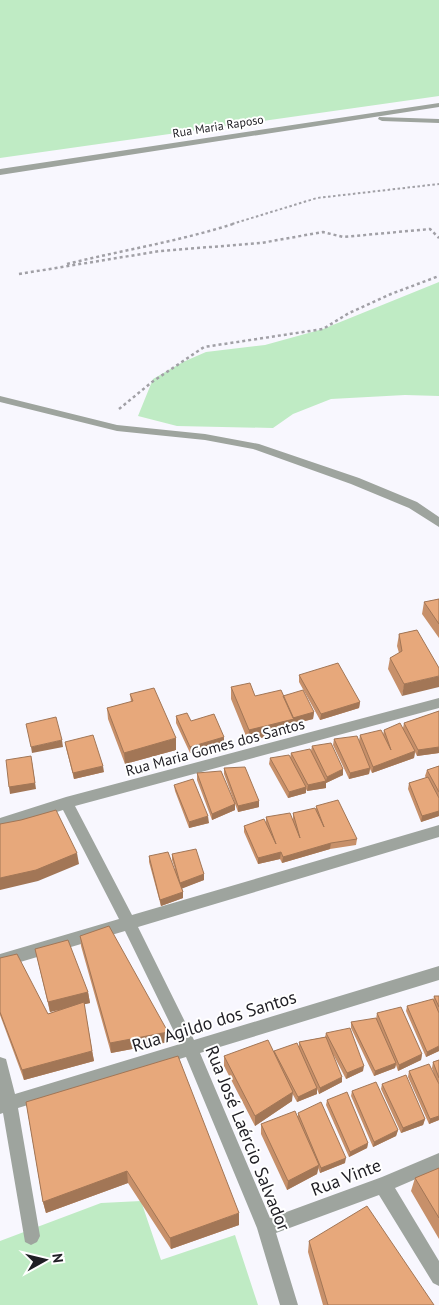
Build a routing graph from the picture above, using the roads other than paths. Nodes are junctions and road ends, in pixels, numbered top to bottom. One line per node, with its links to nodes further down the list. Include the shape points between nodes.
1 (439, 105): 2 (street, Rua Maria Raposo)
2 (352, 118): 3 (street); 4 (street, Rua Maria Raposo)
3 (439, 121)
4 (0, 172)
5 (0, 399): 6 (street, via 117,428 205,437 254,446 413,505)
6 (439, 523)
7 (439, 703): 8 (street, Rua Maria Gomes dos Santos)
8 (66, 803): 9 (street, Rua Maria Gomes dos Santos); 11 (street, Rua José Laércio Salvador)
9 (0, 824)
10 (439, 830): 11 (street)
11 (129, 924): 12 (street); 14 (street, Rua José Laércio Salvador)
12 (0, 961)
13 (439, 973): 14 (street, Rua Agildo dos Santos)
14 (190, 1050): 16 (street, Rua Agildo dos Santos); 19 (street, Rua José Laércio Salvador)
15 (0, 1064): 16 (street)
16 (5, 1104): 20 (street)
17 (439, 1161): 18 (street, Rua Vinte)
18 (382, 1185): 19 (street, Rua Vinte); 21 (street)
19 (266, 1228): 22 (street, Rua José Laércio Salvador)
20 (31, 1236)
21 (439, 1278)
22 (289, 1305)

